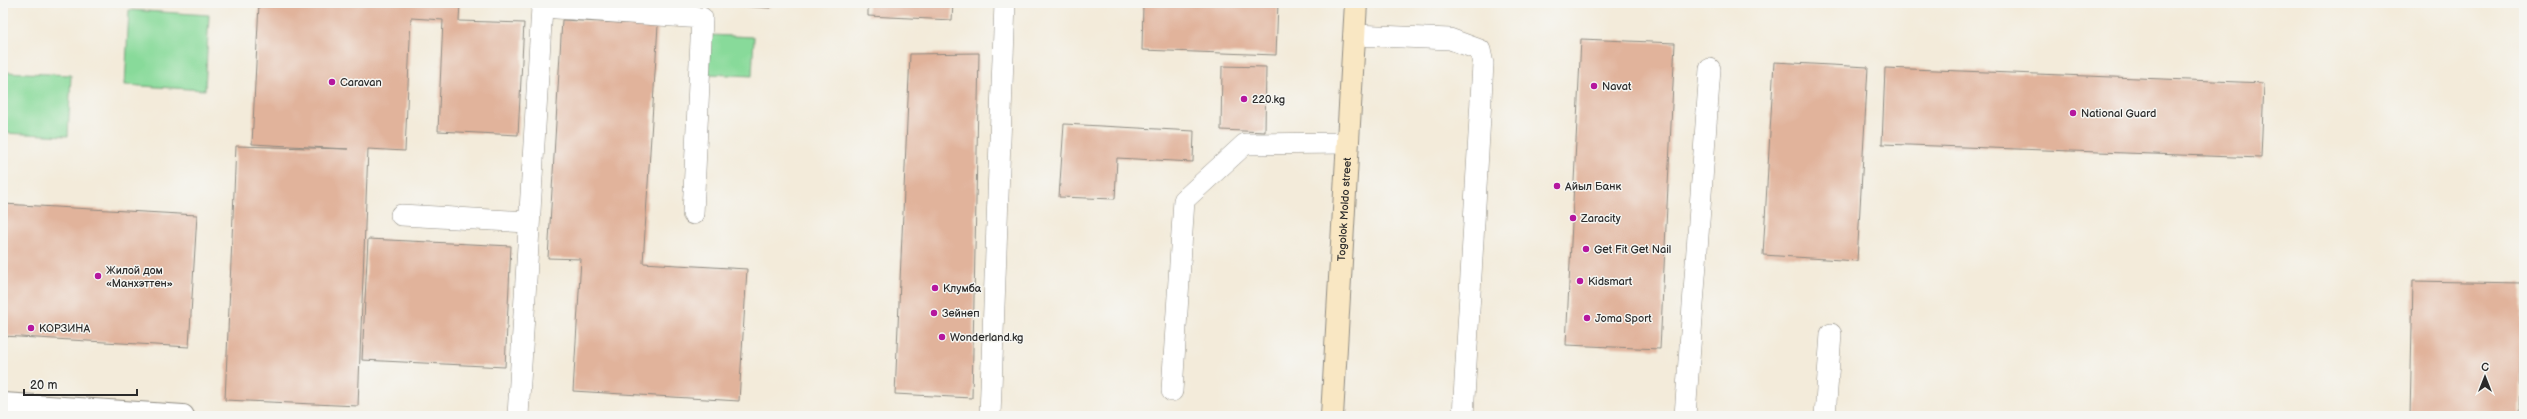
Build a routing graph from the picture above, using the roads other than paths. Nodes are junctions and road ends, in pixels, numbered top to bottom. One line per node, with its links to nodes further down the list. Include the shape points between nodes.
1 (1005, 3): 15 (lane)
2 (1356, 3): 3 (main road, Togolok Moldo street)
3 (1354, 35): 5 (main road, Togolok Moldo street); 17 (lane, via 1450,38 1480,50 1483,64)
4 (1710, 69): 18 (lane)
5 (1348, 143): 10 (lane, via 1245,144 1184,200); 16 (main road, Togolok Moldo street)
6 (693, 214): 8 (lane, via 702,18 542,7)
7 (401, 215): 8 (lane)
8 (528, 222): 14 (lane)
9 (1830, 334): 19 (lane)
10 (1172, 390)
11 (3, 404): 12 (street)
12 (139, 415): 13 (street)
13 (183, 416)
14 (518, 416)
15 (990, 416)
16 (1332, 416)
17 (1463, 416)
18 (1685, 416)
19 (1826, 416)

